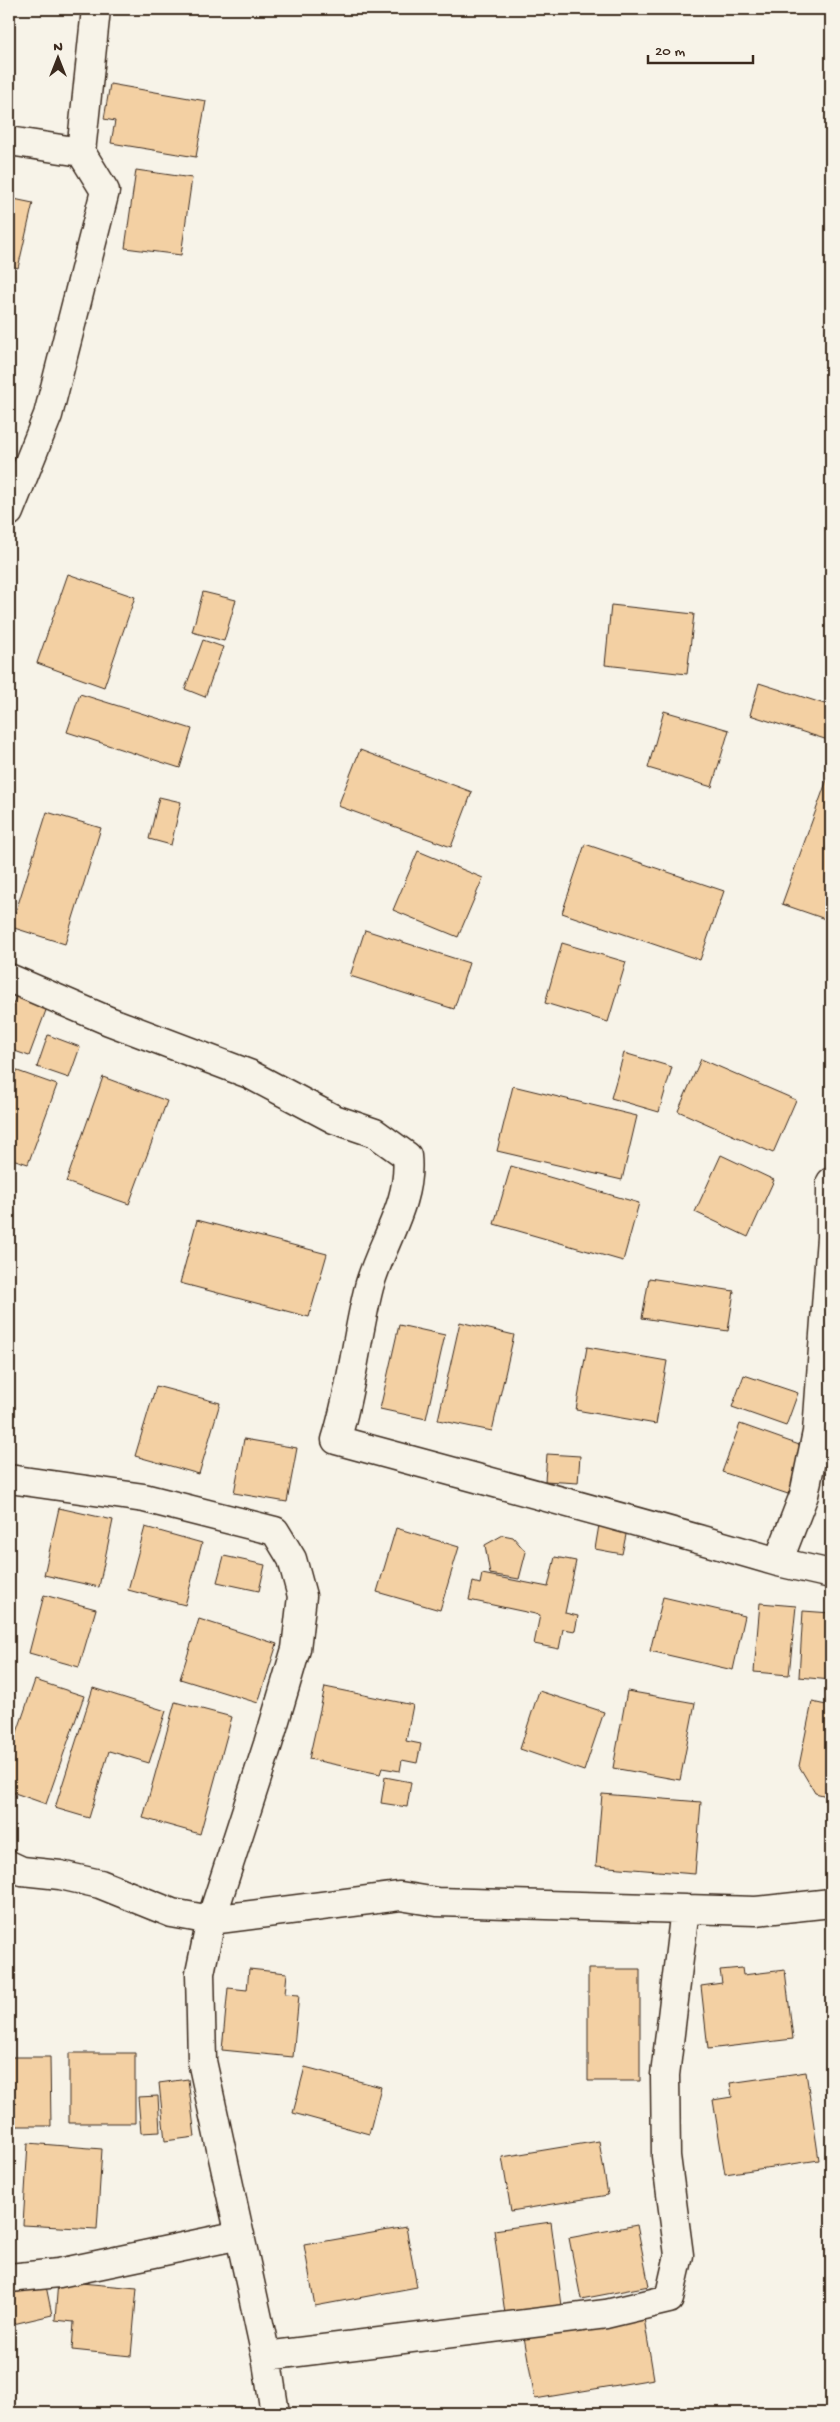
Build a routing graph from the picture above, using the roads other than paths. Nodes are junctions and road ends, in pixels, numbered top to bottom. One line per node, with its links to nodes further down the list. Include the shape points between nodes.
1 (96, 9): 3 (street)
2 (9, 141): 3 (street)
3 (81, 152): 4 (street, via 105,191 48,415)
4 (9, 512)
5 (9, 978): 8 (street, via 110,1021 250,1074 334,1119 375,1133 407,1156 409,1174 404,1196 370,1285 350,1376 347,1405 336,1440)
6 (831, 1182): 8 (street, via 831,1237 817,1432 804,1496)
7 (9, 1479): 13 (street, via 144,1498 275,1531 292,1559 302,1596 296,1649)
8 (778, 1562): 9 (street)
9 (831, 1574)
10 (9, 1865): 13 (street, via 22,1871 100,1884 172,1913)
11 (831, 1903): 12 (street, via 756,1911)
12 (685, 1909): 13 (street, via 437,1902 400,1896); 16 (street, via 665,2075 666,2156 679,2255 670,2299 606,2314)
13 (211, 1920): 14 (street, via 200,1973 202,2061)
14 (240, 2236): 15 (street, via 59,2273); 16 (street)
15 (9, 2278)
16 (266, 2356): 17 (street)
17 (274, 2413)

